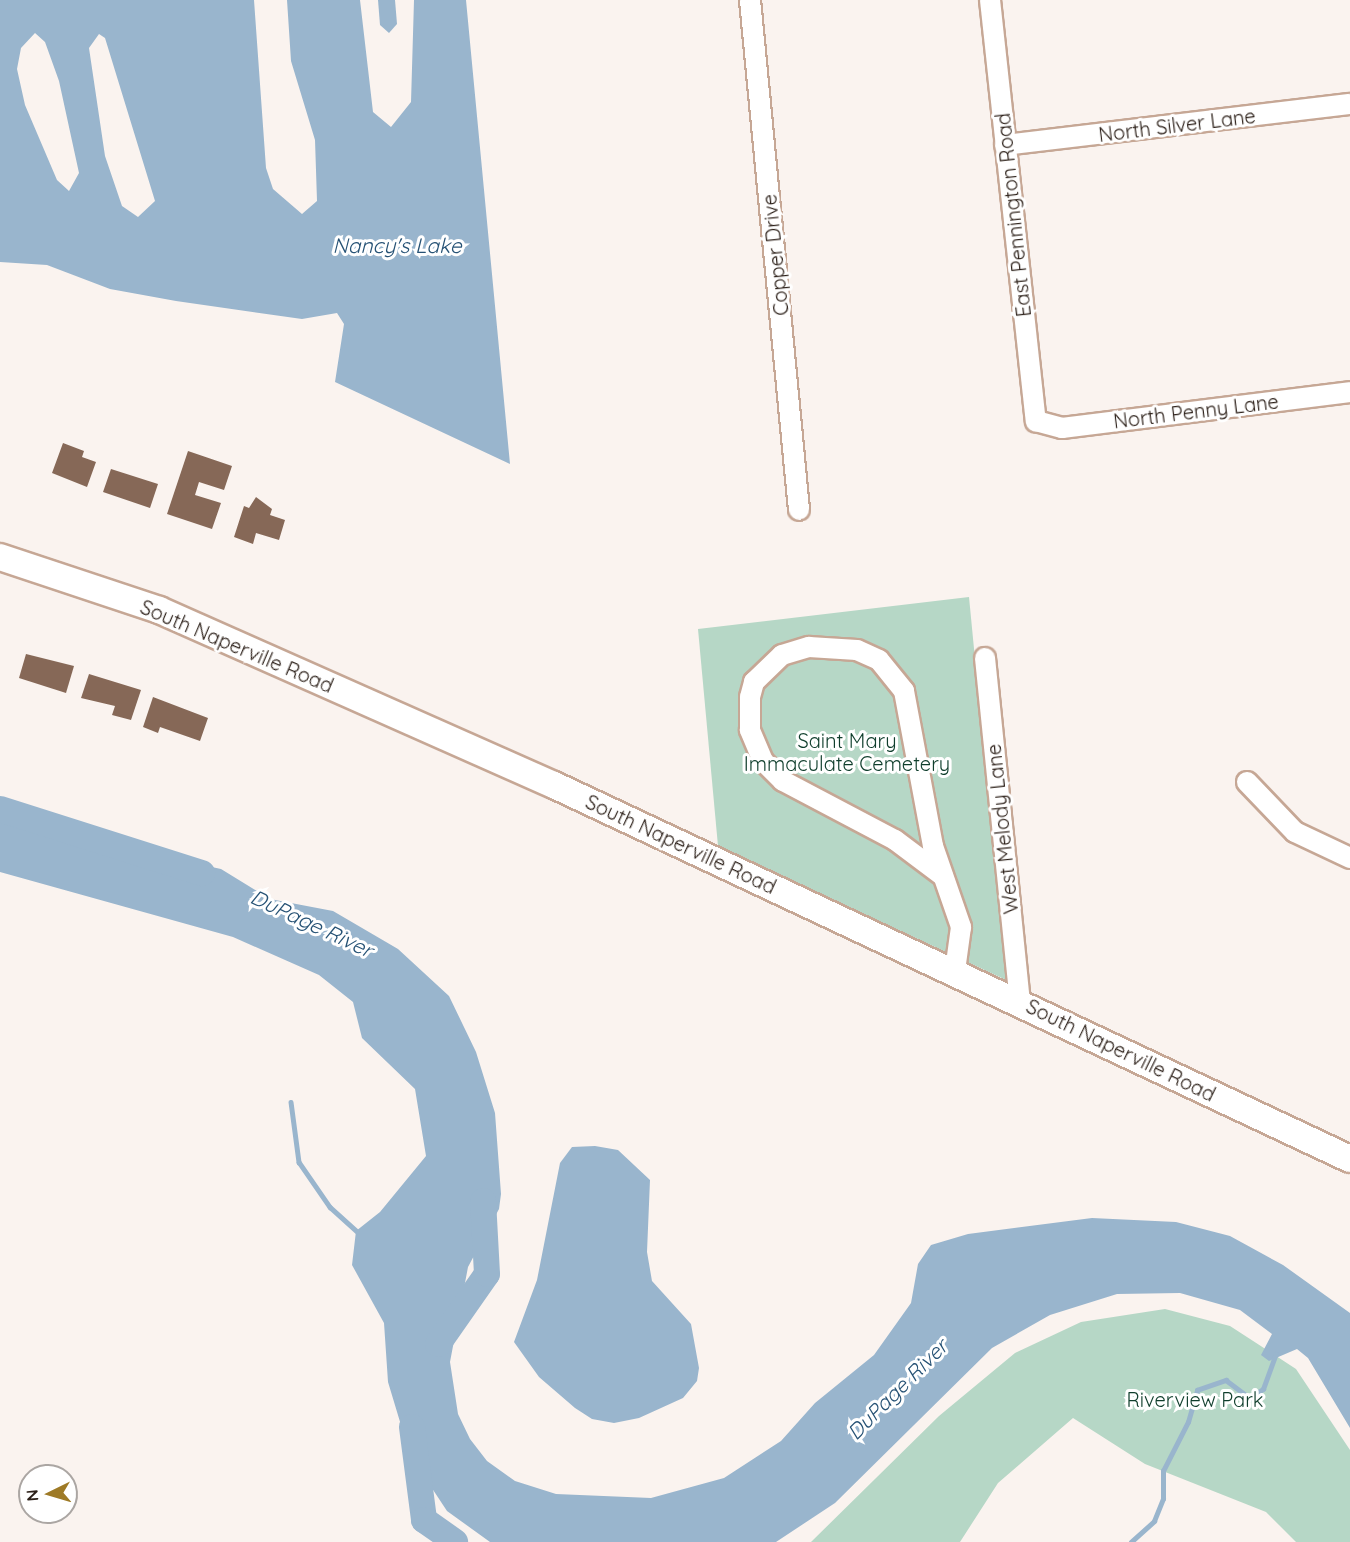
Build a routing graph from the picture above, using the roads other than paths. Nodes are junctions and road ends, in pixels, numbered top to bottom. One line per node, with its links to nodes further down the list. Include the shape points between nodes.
1 (750, 0): 7 (street, Copper Drive)
2 (990, 0): 4 (street, East Pennington Road)
3 (1350, 104): 4 (street, North Silver Lane)
4 (1005, 145): 6 (street, East Pennington Road, via 1034,412)
5 (1350, 392): 6 (street, North Penny Lane)
6 (1042, 426)
7 (800, 510)
8 (0, 556): 13 (main road, South Naperville Road, via 159,610)
9 (985, 658): 14 (street, West Melody Lane)
10 (1247, 782): 11 (street, via 1295,832)
11 (1350, 858)
12 (943, 876): 12 (street, via 925,808 910,708 897,679 870,654 843,646 797,649 773,661 754,682 749,712 755,746 771,771 801,793 895,840); 13 (street, via 962,927)
13 (955, 971): 14 (main road, South Naperville Road)
14 (1020, 1001): 15 (main road, South Naperville Road)
15 (1350, 1159)

